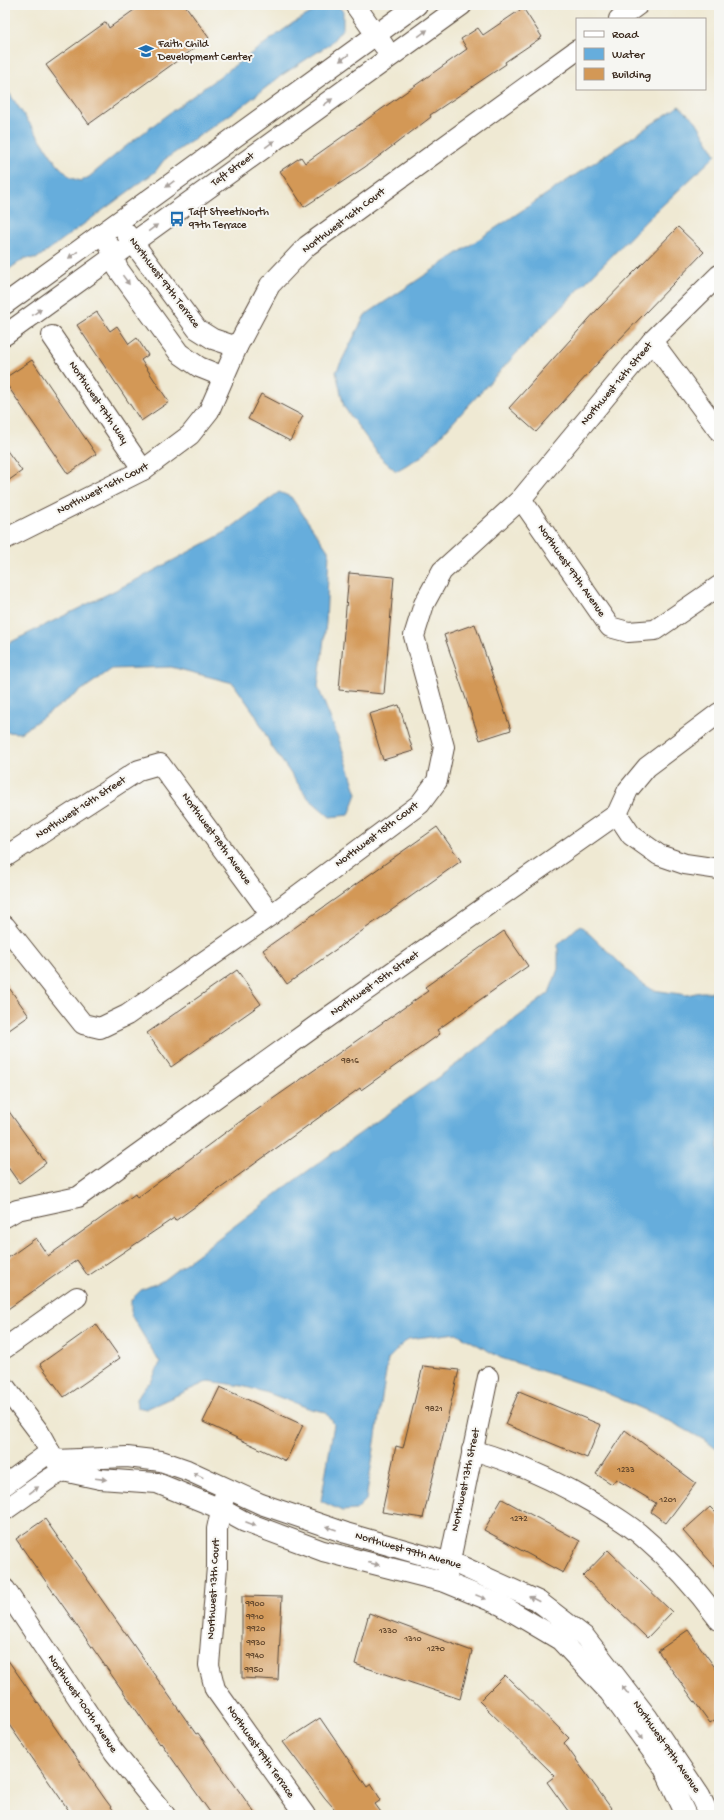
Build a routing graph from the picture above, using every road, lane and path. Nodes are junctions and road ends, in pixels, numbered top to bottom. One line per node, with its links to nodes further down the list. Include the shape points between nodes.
1 (355, 5): 6 (street)
2 (417, 5): 6 (street)
3 (462, 5): 8 (street, Taft Street, one-way to 3)
4 (638, 5): 5 (street)
5 (620, 18)
6 (376, 35): 8 (street); 9 (street, one-way to 9)
7 (576, 51): 17 (street, Northwest 16th Court, via 307,246 270,285)
8 (391, 56): 10 (street, Taft Street, one-way to 8)
9 (111, 227): 10 (street, Northwest 97th Terrace); 11 (street, Northwest 97th Terrace); 13 (street, one-way to 13)
10 (133, 242): 11 (street, Taft Street); 17 (street, Northwest 97th Terrace, via 197,329 213,339)
11 (113, 257): 14 (street, Taft Street, one-way to 11); 18 (street, Northwest 97th Terrace, one-way to 18, via 118,269 179,353 199,367)
12 (719, 275): 16 (street, Northwest 16th Street)
13 (5, 304)
14 (5, 335)
15 (52, 336): 20 (street, Northwest 97th Way)
16 (652, 341): 19 (street); 21 (street, Northwest 16th Street)
17 (237, 347): 18 (street, Northwest 16th Court)
18 (224, 378): 20 (street, Northwest 16th Court, via 209,411 190,435)
19 (719, 431)
20 (144, 470): 22 (street, Northwest 16th Court)
21 (521, 499): 23 (street, Northwest 97th Avenue, via 610,627 628,632 655,630); 29 (street, Northwest 15th Court, via 442,571 424,604 414,636 444,747 437,781 420,804)
22 (5, 539)
23 (719, 586)
24 (719, 713): 26 (street, via 647,767 628,790)
25 (160, 764): 27 (street, Northwest 16th Street, via 139,770); 29 (street, Northwest 98th Avenue)
26 (617, 814): 28 (street, via 631,835 659,855 685,864); 31 (street, Northwest 15th Street, via 78,1197 17,1210)
27 (5, 857)
28 (719, 869)
29 (271, 916): 30 (street, Northwest 15th Court, via 127,1015 100,1028 83,1024)
30 (5, 926)
31 (5, 1217)
32 (77, 1297): 33 (street)
33 (5, 1348)
34 (488, 1377): 37 (street, Northwest 13th Street)
35 (5, 1387): 36 (street)
36 (11, 1408): 38 (street, via 39,1432)
37 (472, 1450): 43 (street, Northwest 13th Street); 46 (street, via 522,1466 613,1515 643,1536 698,1592)
38 (56, 1461): 39 (street); 40 (street, Northwest 99th Avenue, one-way to 38, via 187,1470 161,1461 127,1457); 41 (street, Northwest 99th Avenue, one-way to 41, via 100,1479 157,1483); 42 (street, one-way to 38, via 49,1479)
39 (5, 1485)
40 (226, 1489): 41 (street, Northwest 13th Court); 43 (street, Northwest 99th Avenue, one-way to 40, via 346,1532 261,1504)
41 (221, 1509): 44 (street, Northwest 99th Avenue, one-way to 44, via 245,1522 323,1551); 47 (street, Northwest 13th Court, via 217,1529 217,1567 209,1665)
42 (5, 1510)
43 (450, 1562): 44 (street, Northwest 13th Street); 51 (street, Northwest 99th Avenue, one-way to 43, via 700,1796 648,1718 585,1637 538,1601)
44 (445, 1582): 50 (street, Northwest 99th Avenue, one-way to 50, via 501,1605 560,1640 610,1693 663,1766)
45 (5, 1589): 48 (street, Northwest 100th Avenue, via 114,1752)
46 (719, 1620)
47 (215, 1689): 49 (street, Northwest 99th Terrace)
48 (165, 1815)
49 (305, 1815)
50 (686, 1815)
51 (709, 1815)

